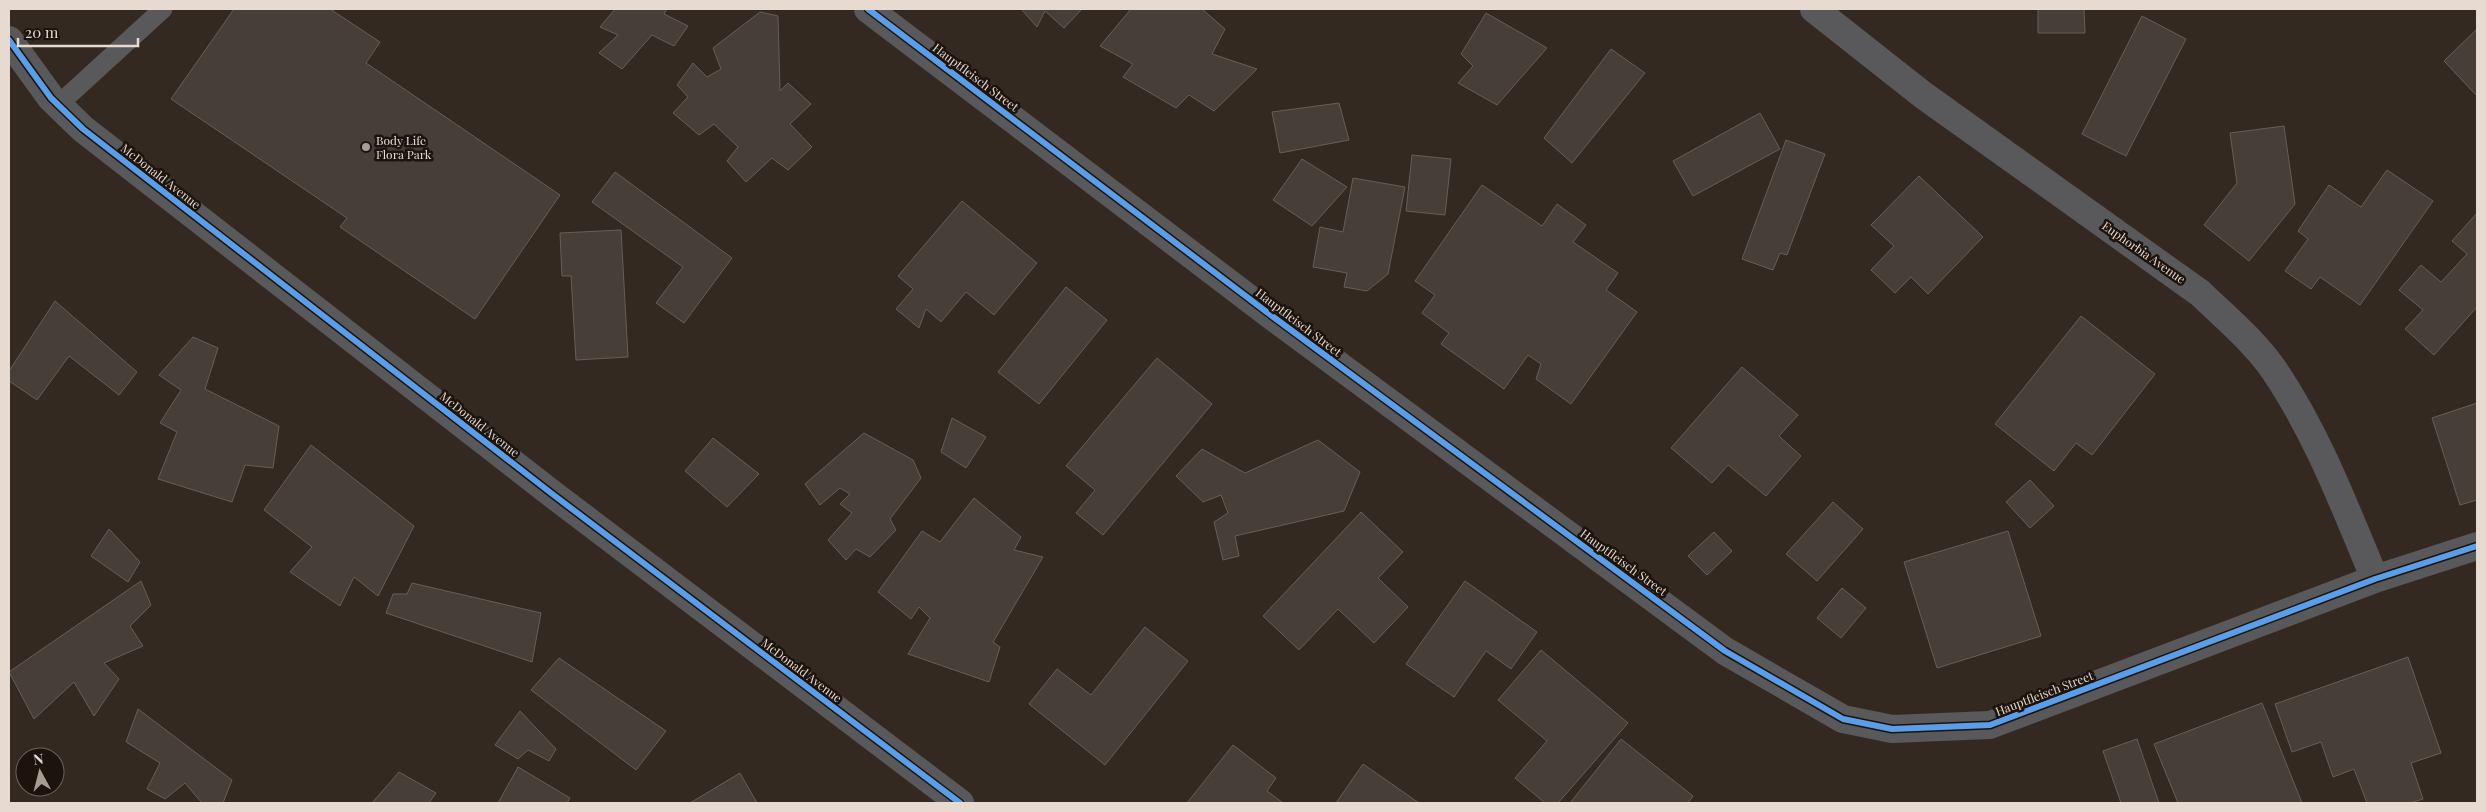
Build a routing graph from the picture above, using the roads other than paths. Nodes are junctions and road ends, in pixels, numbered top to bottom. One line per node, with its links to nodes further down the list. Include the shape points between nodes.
1 (163, 9): 5 (lane)
2 (868, 9): 7 (street, Hauptfleisch Street, via 1272,316 1725,651 1843,719 1892,729 1990,725)
3 (1814, 9): 7 (street, Euphorbia Avenue, via 1924,95 2200,292 2236,328 2273,369 2318,443)
4 (9, 40): 5 (street, McDonald Avenue)
5 (58, 105): 8 (street, McDonald Avenue, via 83,129 543,487)
6 (2477, 546): 7 (street, Hauptfleisch Street)
7 (2375, 579)
8 (960, 803)

